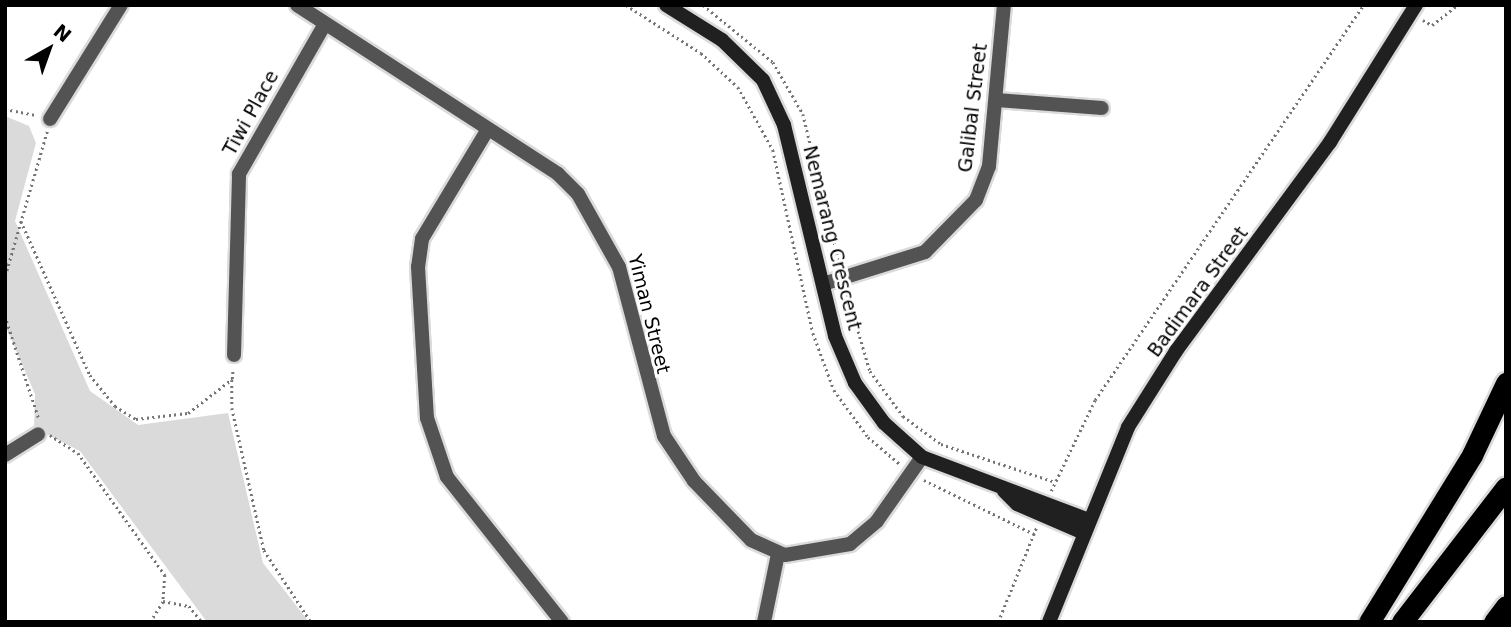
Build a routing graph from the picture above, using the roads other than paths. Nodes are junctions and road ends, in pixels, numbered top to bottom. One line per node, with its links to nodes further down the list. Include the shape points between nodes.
1 (121, 5): 9 (street)
2 (296, 5): 6 (street, Yiman Street)
3 (666, 5): 11 (street, Nemarang Crescent, via 722,40 763,80 784,125)
4 (1003, 5): 7 (street, Galibal Street)
5 (1414, 9): 18 (street, Badimara Street, via 1330,142 1176,351 1128,428)
6 (325, 24): 10 (street, Yiman Street); 12 (street, Tiwi Place, via 239,174)
7 (997, 100): 8 (street); 11 (street, Galibal Street, via 984,183 955,228 904,263)
8 (1102, 108)
9 (50, 119)
10 (488, 129): 19 (street, Yiman Street, via 558,174 595,217 619,267 664,436 721,513); 21 (street, via 422,239 422,386 447,477)
11 (823, 284): 16 (street, Nemarang Crescent, via 856,383 884,423)
12 (234, 355)
13 (1506, 383): 24 (highway, via 1472,455)
14 (38, 434): 15 (street)
15 (5, 455)
16 (922, 457): 18 (street, Nemarang Crescent, via 1004,491 1017,504); 19 (street, via 860,537 826,552)
17 (1506, 486): 25 (highway)
18 (1087, 527): 23 (street, Badimara Street)
19 (778, 554): 22 (street)
20 (1506, 606): 26 (highway)
21 (562, 622)
22 (764, 622)
23 (1049, 622)
24 (1368, 622)
25 (1402, 622)
26 (1494, 622)

